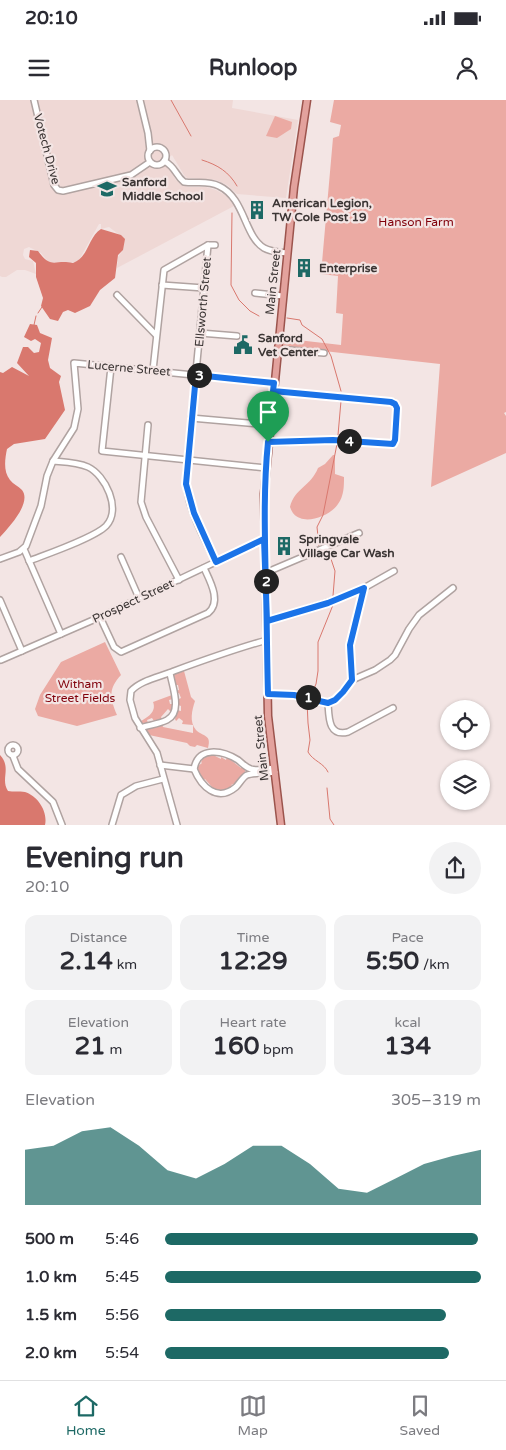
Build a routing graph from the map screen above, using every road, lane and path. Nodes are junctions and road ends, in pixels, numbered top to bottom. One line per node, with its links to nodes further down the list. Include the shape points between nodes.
1 (34, 100): 6 (street, Votech Drive, via 54,185 58,190 131,175)
2 (140, 100): 4 (street)
3 (308, 100): 9 (main road, Main Street, via 296,166)
4 (150, 151): 5 (street, via 162,149 166,155); 6 (street)
5 (164, 161): 6 (street, via 158,165); 9 (street, via 173,166 184,182 209,183 229,192 261,245 271,251)
6 (150, 162)
7 (208, 245): 8 (street); 10 (street, via 166,268); 11 (street, Ellsworth Street)
8 (215, 245)
9 (287, 253): 14 (main road, Main Street)
10 (162, 284): 11 (street); 16 (street)
11 (204, 288): 15 (street, Ellsworth Street)
12 (255, 292): 14 (street)
13 (117, 295): 16 (street)
14 (283, 296): 18 (main road, Main Street)
15 (200, 333): 17 (street); 22 (street, Ellsworth Street)
16 (156, 335): 21 (street)
17 (237, 336)
18 (278, 349): 19 (street); 23 (main road, Main Street)
19 (324, 353)
20 (111, 366): 21 (street, Lucerne Street); 29 (street, via 102,451); 30 (street, Lucerne Street, via 74,363 77,418)
21 (153, 370): 22 (street, Lucerne Street)
22 (196, 375): 23 (street, Lucerne Street); 25 (street, Ellsworth Street)
23 (274, 383): 24 (main road, Main Street)
24 (273, 391): 27 (main road, Main Street); 28 (street, via 391,402 397,409 394,444 333,440)
25 (192, 418): 27 (street); 31 (street, Ellsworth Street)
26 (148, 425): 29 (street)
27 (270, 425): 28 (main road, Main Street)
28 (268, 442): 32 (main road, Main Street)
29 (145, 456): 31 (street); 43 (street, via 141,494 143,509)
30 (54, 461): 35 (street); 38 (street, via 85,465 97,473 112,502 111,519 101,530)
31 (187, 461): 32 (street); 39 (street, Ellsworth Street, via 186,484 194,513)
32 (266, 468): 34 (main road, Main Street)
33 (359, 533): 42 (street)
34 (264, 539): 39 (street, Prospect Street); 42 (main road, Main Street)
35 (24, 549): 37 (street); 38 (street)
36 (122, 556): 46 (street)
37 (0, 559)
38 (29, 562): 50 (street)
39 (216, 562): 40 (street, Prospect Street)
40 (204, 568): 43 (street, Prospect Street); 48 (street, via 214,596 214,606 208,613 121,652 114,648)
41 (394, 571): 44 (street)
42 (266, 573): 49 (main road, Main Street)
43 (179, 580): 46 (street, Prospect Street)
44 (364, 588): 49 (street, via 328,603); 55 (street, via 350,645)
45 (453, 588): 55 (street, via 419,615 390,660)
46 (139, 598): 48 (street, Prospect Street)
47 (0, 600): 52 (street)
48 (100, 617): 50 (street, Prospect Street)
49 (267, 621): 51 (main road, Main Street)
50 (61, 634): 52 (street, Prospect Street)
51 (267, 640): 54 (street); 56 (main road, Main Street)
52 (22, 651): 53 (street, Prospect Street)
53 (1, 660)
54 (170, 673): 59 (street, via 175,705 173,714 167,720); 59 (street, via 133,688 130,693)
55 (352, 680): 57 (street, via 335,700)
56 (268, 694): 57 (street, via 294,695); 64 (main road, Main Street)
57 (328, 703): 58 (street, via 331,727 341,733)
58 (393, 708)
59 (140, 728): 61 (street, via 154,747)
60 (13, 756): 67 (street, via 18,768 53,802)
61 (160, 765): 63 (street); 66 (street)
62 (246, 767): 63 (street, via 230,756 205,752 200,755); 64 (street); 65 (street)
63 (194, 769): 65 (street, via 208,790 216,794 232,790)
64 (274, 770): 65 (street); 70 (main road, Main Street)
65 (246, 776)
66 (163, 779): 68 (street, via 126,791 119,799); 69 (street)
67 (62, 825)
68 (112, 825)
69 (177, 825)
70 (281, 825)

